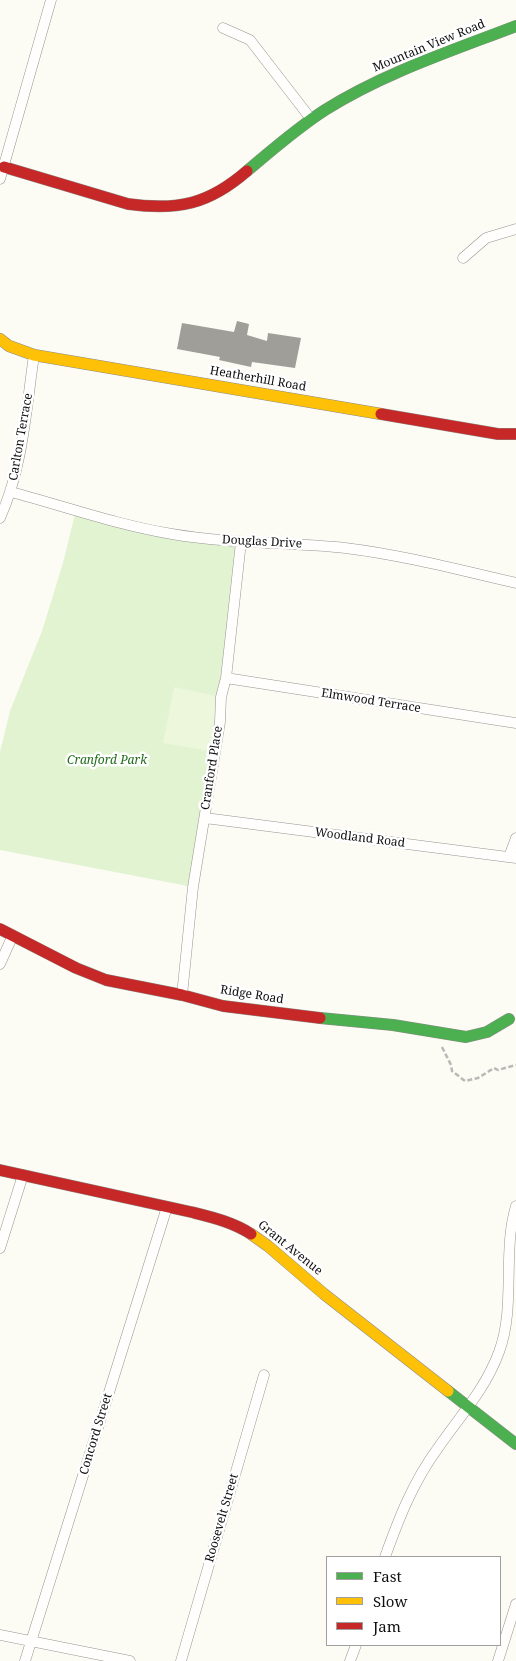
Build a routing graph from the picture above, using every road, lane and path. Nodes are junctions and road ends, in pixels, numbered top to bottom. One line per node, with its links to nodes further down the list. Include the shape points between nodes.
1 (51, 0): 5 (street)
2 (516, 26): 4 (street, Mountain View Road, via 399,71)
3 (222, 28): 4 (street, via 250,40)
4 (311, 120): 5 (street, Mountain View Road, via 231,186 205,199 168,207 128,204)
5 (4, 167): 6 (street)
6 (0, 180)
7 (516, 228): 8 (street, via 486,238)
8 (463, 258)
9 (0, 339): 10 (street, Heatherhill Road, via 9,346)
10 (34, 355): 11 (street, Heatherhill Road, via 498,434); 12 (street, Carlton Terrace)
11 (516, 434)
12 (11, 492): 13 (street, Carlton Terrace); 14 (street, Douglas Drive, via 134,526)
13 (0, 518)
14 (241, 542): 15 (street, Douglas Drive, via 374,552); 16 (street, Cranford Place)
15 (516, 583)
16 (226, 678): 17 (street, Elmwood Terrace); 18 (street, Cranford Place)
17 (516, 723)
18 (204, 818): 20 (street, Woodland Road); 24 (street, Cranford Place)
19 (516, 838): 20 (street)
20 (512, 857)
21 (0, 929): 22 (street, Ridge Road)
22 (13, 935): 23 (street); 24 (street, Ridge Road, via 106,980)
23 (0, 964)
24 (182, 995): 26 (street, Ridge Road, via 223,1006)
25 (508, 1019): 26 (street, Ridge Road, via 487,1032 466,1037)
26 (441, 1032): 27 (path, via 440,1042 452,1071 464,1081 478,1078 494,1068 498,1070)
27 (516, 1065)
28 (0, 1170): 29 (street, Grant Avenue)
29 (23, 1175): 31 (street, Grant Avenue); 32 (street)
30 (516, 1206): 34 (street, via 506,1331 499,1353)
31 (167, 1207): 34 (street, Grant Avenue, via 218,1219 245,1230); 39 (street, Concord Street)
32 (0, 1248)
33 (264, 1375): 43 (street, Roosevelt Street)
34 (469, 1408): 35 (street, Grant Avenue); 36 (street, via 438,1448 402,1508)
35 (516, 1444)
36 (385, 1556)
37 (516, 1604): 45 (street)
38 (0, 1634): 39 (street)
39 (31, 1640): 41 (street, Concord Street); 42 (street)
40 (356, 1646): 44 (street)
41 (25, 1661)
42 (130, 1661)
43 (180, 1661)
44 (350, 1661)
45 (498, 1661)

